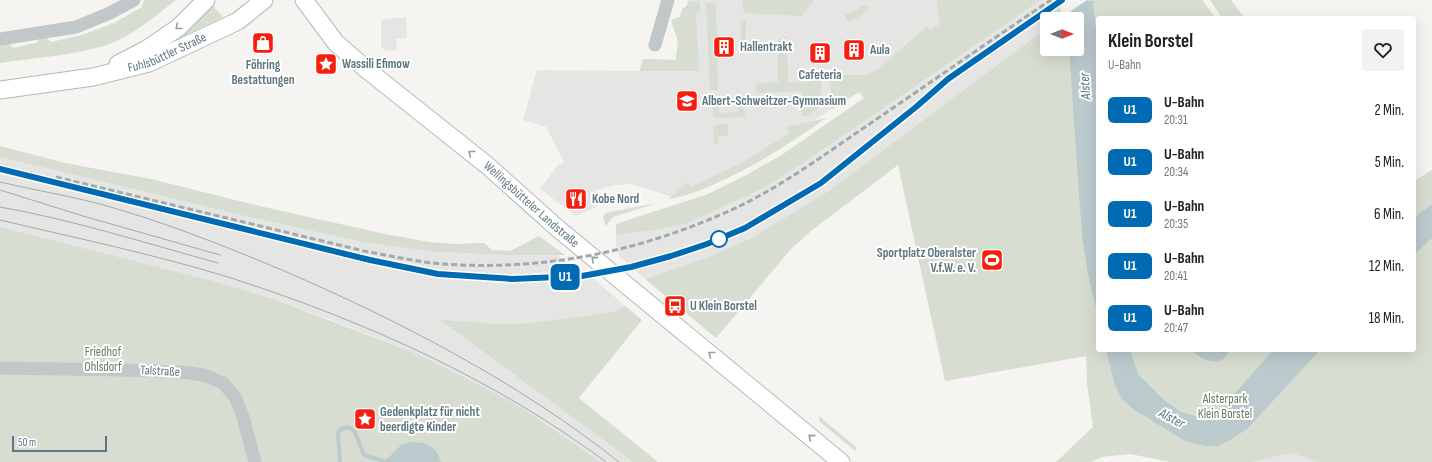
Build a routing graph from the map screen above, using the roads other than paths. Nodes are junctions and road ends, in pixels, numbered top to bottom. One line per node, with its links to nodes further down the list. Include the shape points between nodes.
1 (134, 0): 6 (street, via 76,27)
2 (206, 0): 8 (main road, Fuhlsbüttler Straße, one-way to 8, via 179,27 147,49)
3 (264, 0): 8 (main road, Fuhlsbüttler Straße, via 238,21 149,63)
4 (304, 0): 12 (main road, Wellingsbütteler Landstraße, one-way to 4, via 556,227 488,166 366,69 336,43)
5 (668, 0): 7 (street)
6 (0, 39)
7 (655, 45)
8 (93, 77): 9 (main road, Fuhlsbüttler Straße)
9 (0, 90)
10 (0, 368): 11 (street, Talstraße, via 182,372 204,375 223,383 235,397)
11 (255, 462)
12 (841, 462)

